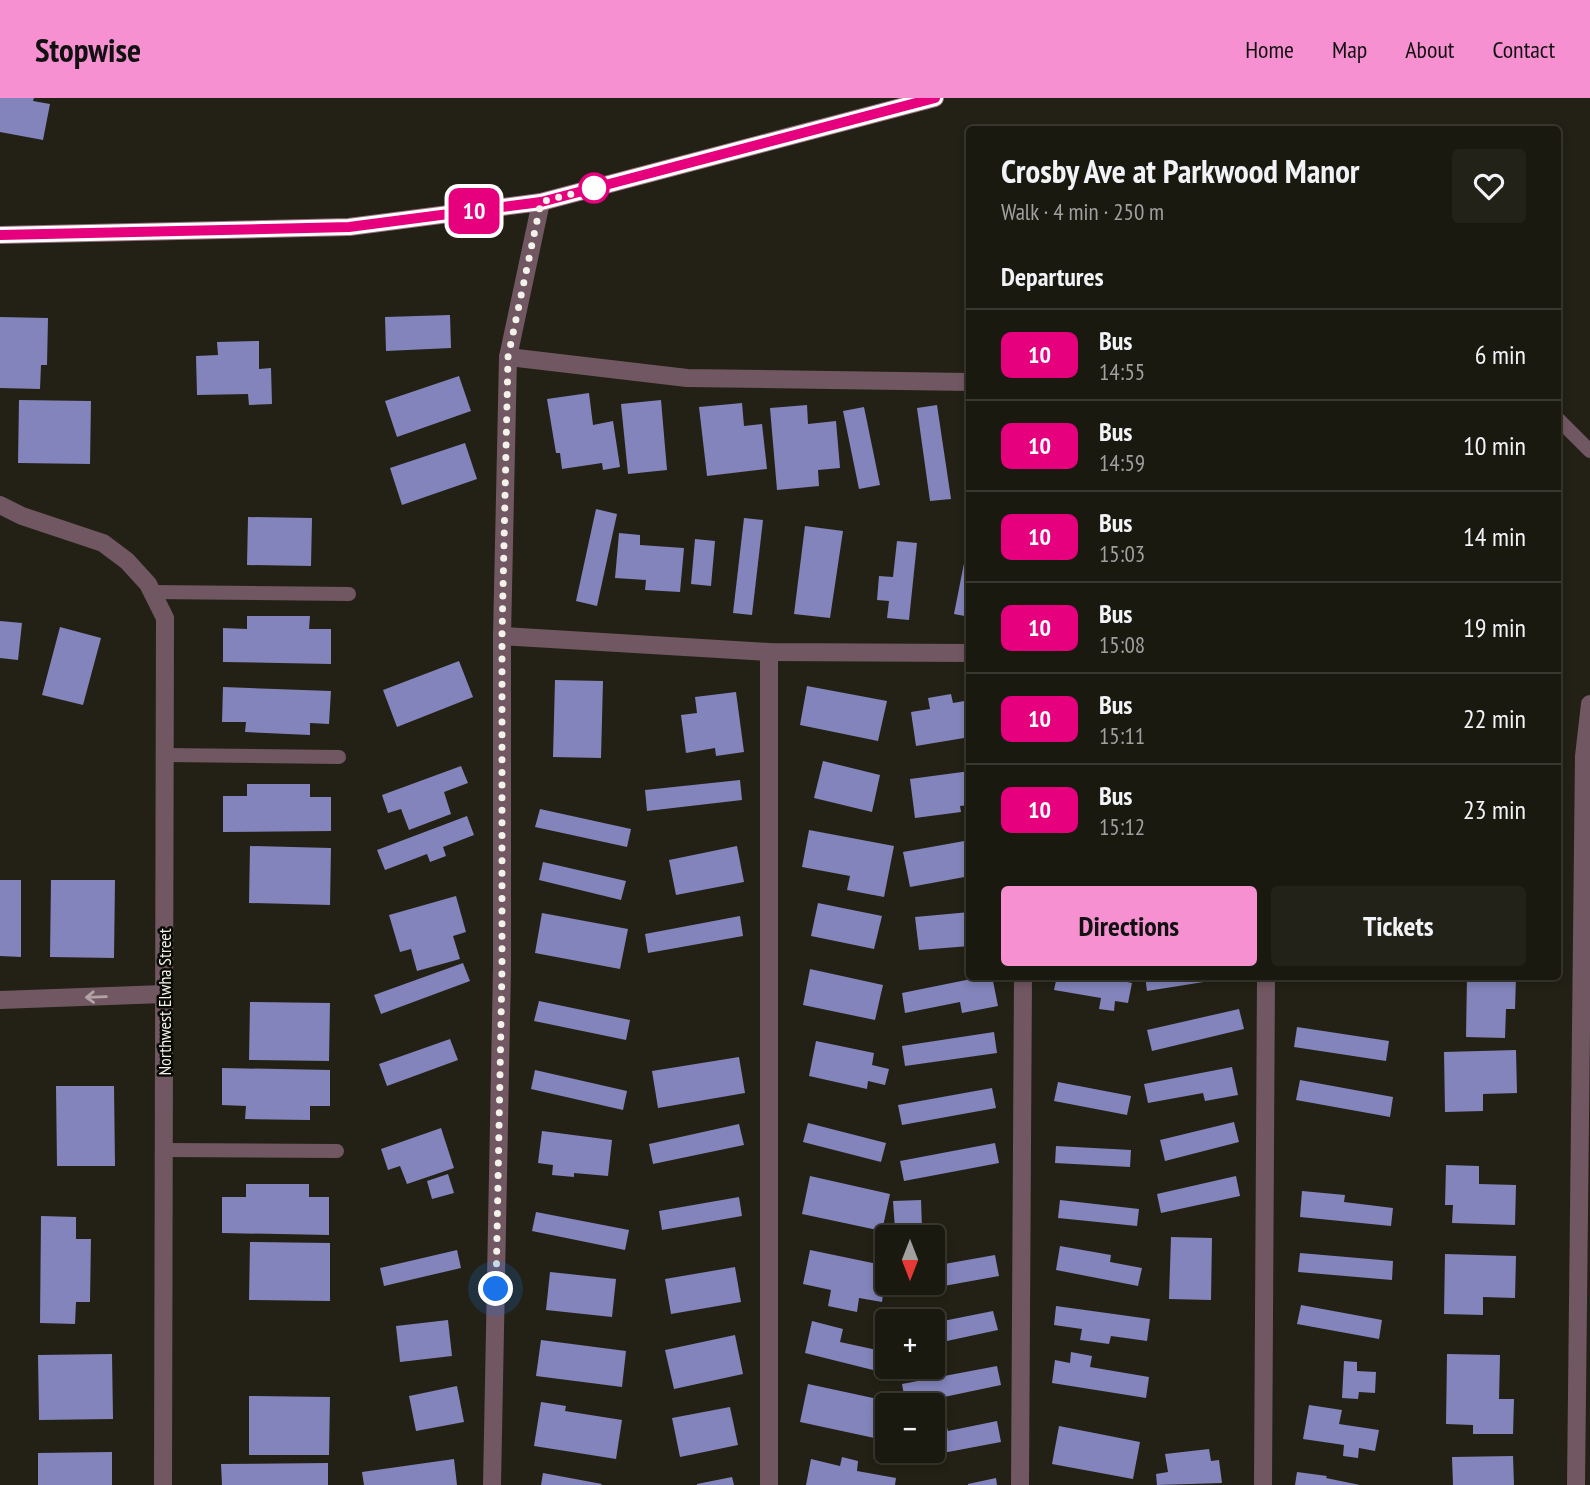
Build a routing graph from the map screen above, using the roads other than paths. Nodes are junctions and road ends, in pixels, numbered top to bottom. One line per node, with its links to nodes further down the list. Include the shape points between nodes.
1 (935, 98): 2 (street)
2 (541, 202): 3 (street, via 349,227); 4 (street)
3 (0, 235)
4 (508, 357): 5 (street, via 687,378); 11 (street)
5 (966, 382)
6 (1561, 422): 7 (lane)
7 (1590, 451)
8 (0, 505): 9 (street, Northwest Elwha Street, via 103,543 127,561)
9 (152, 592): 10 (lane); 15 (street, Northwest Elwha Street, via 165,618)
10 (349, 594)
11 (502, 636): 12 (street); 24 (street, via 502,954)
12 (769, 652): 13 (street); 25 (street)
13 (966, 653)
14 (1590, 704): 28 (street, via 1584,756)
15 (165, 755): 16 (lane); 19 (street, Northwest Elwha Street)
16 (339, 757)
17 (1023, 980): 26 (street)
18 (1266, 980): 27 (street)
19 (164, 994): 20 (street, one-way to 20); 21 (street, Northwest Elwha Street)
20 (0, 1000)
21 (164, 1150): 22 (lane); 23 (street, Northwest Elwha Street)
22 (337, 1151)
23 (163, 1485)
24 (492, 1485)
25 (769, 1485)
26 (1020, 1485)
27 (1263, 1485)
28 (1576, 1485)

